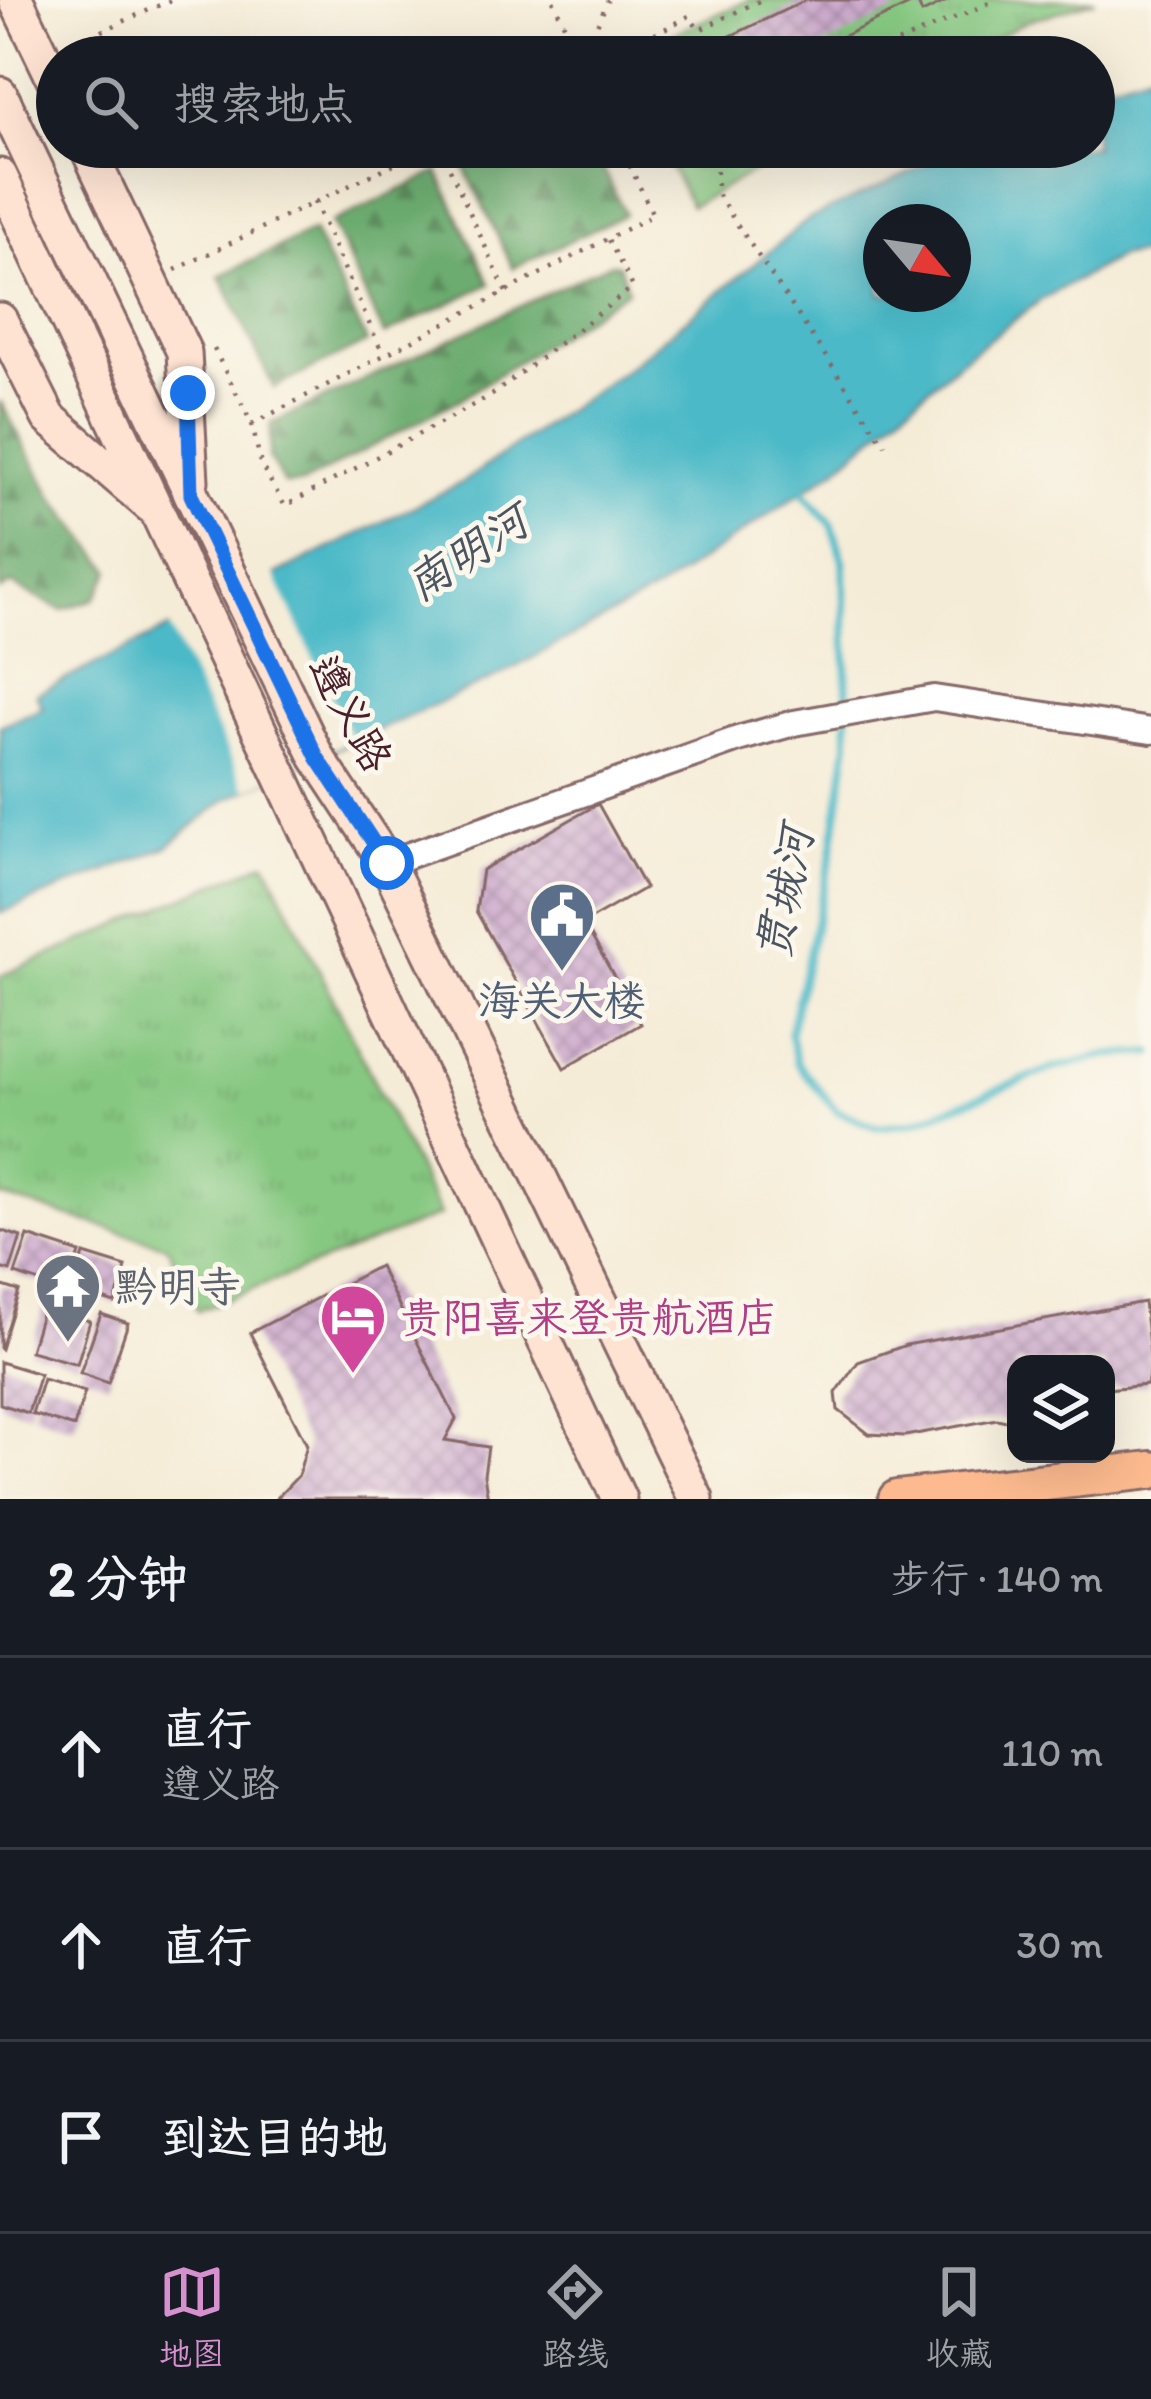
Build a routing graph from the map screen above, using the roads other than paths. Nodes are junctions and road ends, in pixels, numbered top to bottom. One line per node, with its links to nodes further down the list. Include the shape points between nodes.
1 (16, 0): 2 (main road)
2 (36, 41)
3 (0, 94): 7 (main road, 遵义路)
4 (97, 168): 7 (main road, via 184,352)
5 (0, 176): 8 (main road, 遵义路)
6 (0, 320): 8 (main road, via 49,418)
7 (191, 495): 10 (main road, 遵义路, via 317,757)
8 (161, 515): 13 (main road, 遵义路)
9 (1151, 731): 10 (street, via 934,698 794,723)
10 (387, 863): 14 (main road, 遵义路)
11 (1151, 1470): 12 (main road)
12 (1100, 1489): 15 (main road)
13 (619, 1499)
14 (696, 1499)
15 (897, 1499)

